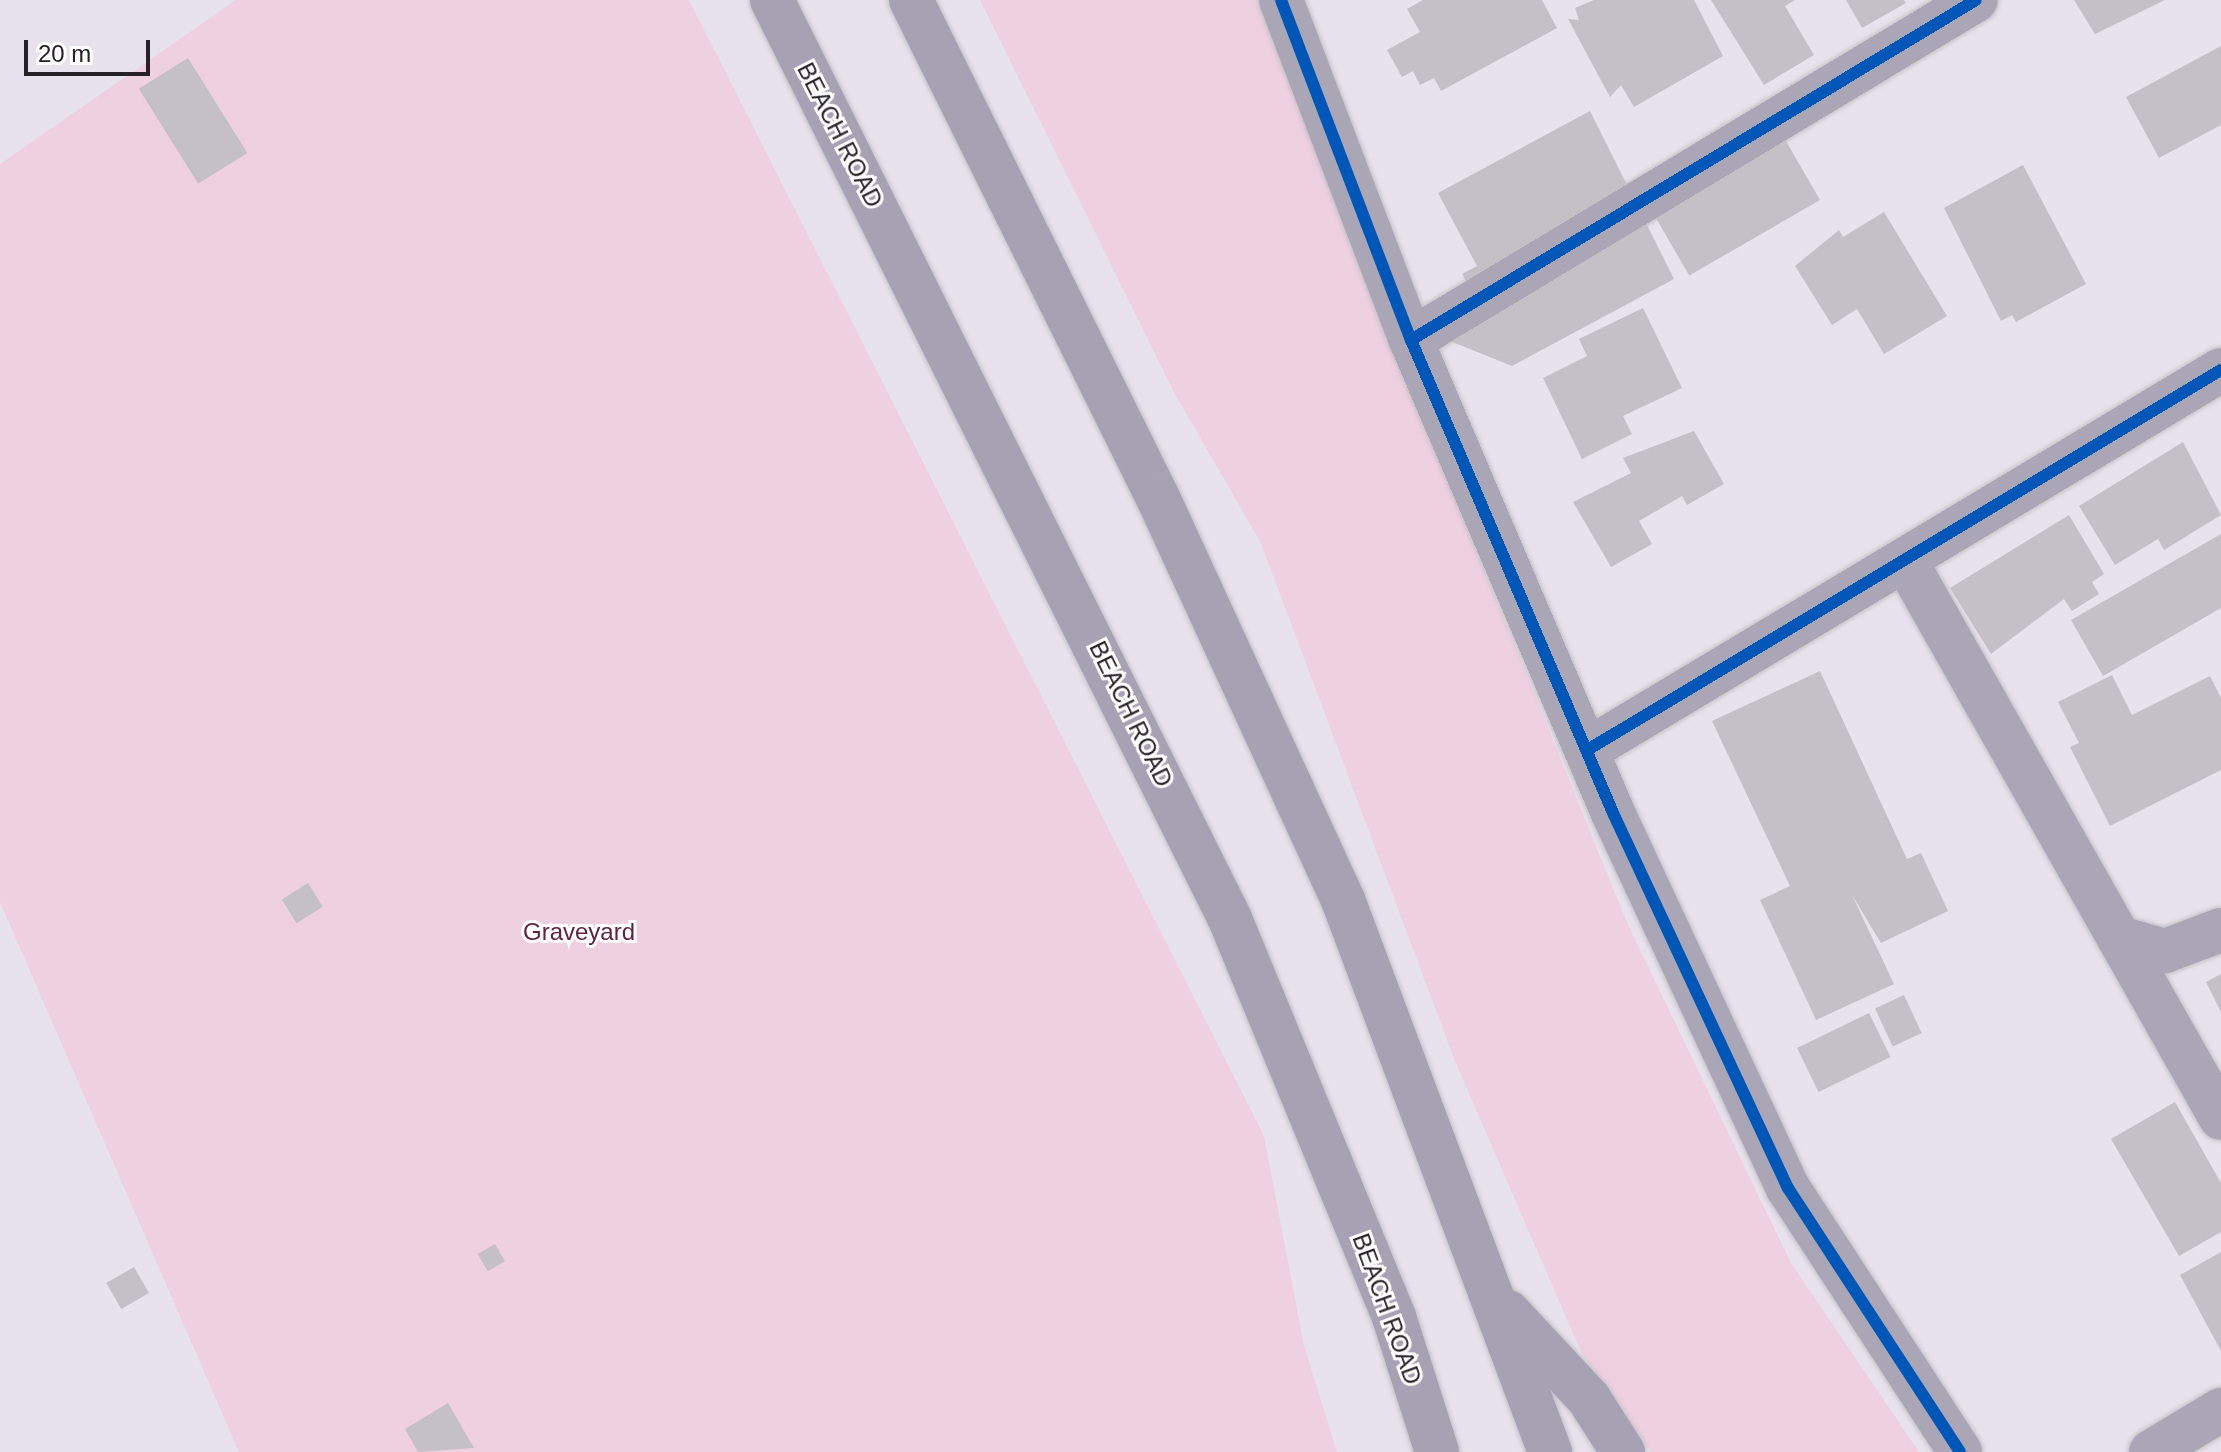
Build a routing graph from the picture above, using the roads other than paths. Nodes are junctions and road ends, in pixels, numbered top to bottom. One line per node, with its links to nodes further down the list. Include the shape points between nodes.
1 (772, 0): 14 (highway, BEACH ROAD, via 1230,919 1394,1317)
2 (911, 0): 12 (highway, via 1159,500 1343,900)
3 (1281, 0): 5 (street)
4 (1976, 0): 5 (street)
5 (1411, 340): 8 (street)
6 (2221, 370): 7 (street)
7 (1905, 560): 8 (street); 10 (street)
8 (1589, 749): 17 (street, via 1788,1188)
9 (2221, 930): 10 (street, via 2165,951)
10 (2119, 938): 11 (street)
11 (2221, 1118)
12 (1492, 1294): 15 (highway); 16 (highway, via 1589,1399)
13 (2221, 1410): 18 (street)
14 (1437, 1452)
15 (1550, 1452)
16 (1623, 1452)
17 (1960, 1452)
18 (2151, 1452)

